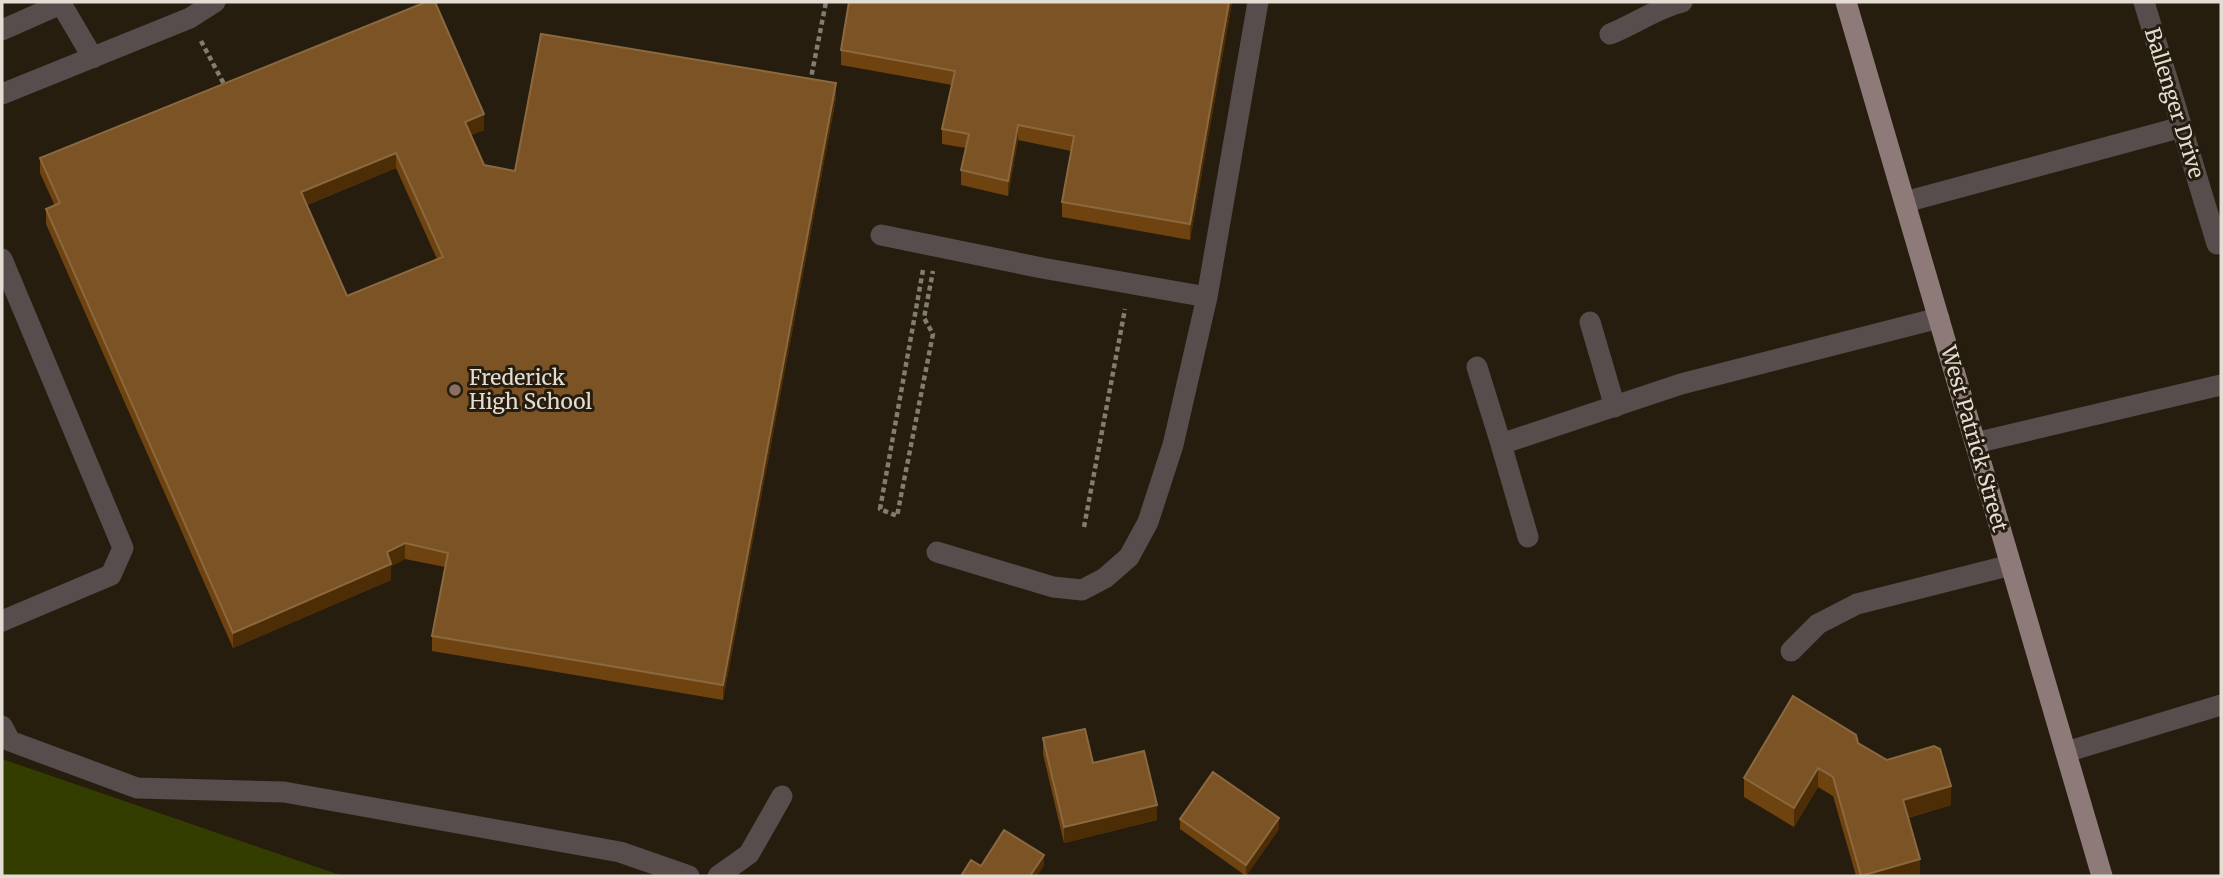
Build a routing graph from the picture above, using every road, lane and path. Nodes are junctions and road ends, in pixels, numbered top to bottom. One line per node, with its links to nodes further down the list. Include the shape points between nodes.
1 (215, 2): 11 (street, via 190,18)
2 (826, 2): 12 (path)
3 (1258, 2): 24 (street)
4 (1682, 2): 9 (street)
5 (1846, 2): 16 (main road, West Patrick Street)
6 (2144, 2): 15 (street, Ballenger Drive)
7 (61, 3): 8 (street); 11 (street)
8 (2, 30)
9 (1610, 34)
10 (201, 40): 14 (path)
11 (93, 58): 13 (street)
12 (808, 91)
13 (2, 94)
14 (230, 96)
15 (2182, 127): 16 (street); 18 (street, Ballenger Drive)
16 (1905, 202): 26 (main road, West Patrick Street)
17 (881, 235): 24 (street)
18 (2217, 244)
19 (2, 258): 37 (street, via 123,548 111,575)
20 (910, 267): 21 (path)
21 (923, 269): 22 (path); 22 (path, via 880,509 897,516 933,334 924,318)
22 (933, 271): 23 (path)
23 (946, 273)
24 (1208, 297): 35 (street, via 1173,445 1148,522 1129,557 1082,590 1053,587)
25 (1113, 306): 33 (path, via 1126,309)
26 (1939, 318): 30 (street, via 1681,384); 31 (main road, West Patrick Street)
27 (1590, 322): 30 (street)
28 (1477, 367): 32 (street)
29 (2221, 385): 31 (street)
30 (1615, 407): 32 (street)
31 (1975, 443): 36 (main road, West Patrick Street)
32 (1501, 444): 34 (street)
33 (1084, 527)
34 (1528, 537)
35 (937, 552)
36 (2011, 565): 38 (street, via 1857,604 1818,624); 41 (main road, West Patrick Street)
37 (2, 621)
38 (1791, 651)
39 (2221, 705): 41 (street)
40 (2, 726): 43 (street, via 10,741 138,788 284,792 620,852)
41 (2066, 752): 45 (main road, West Patrick Street)
42 (782, 796): 44 (street, via 749,854)
43 (689, 876)
44 (718, 876)
45 (2102, 876)

